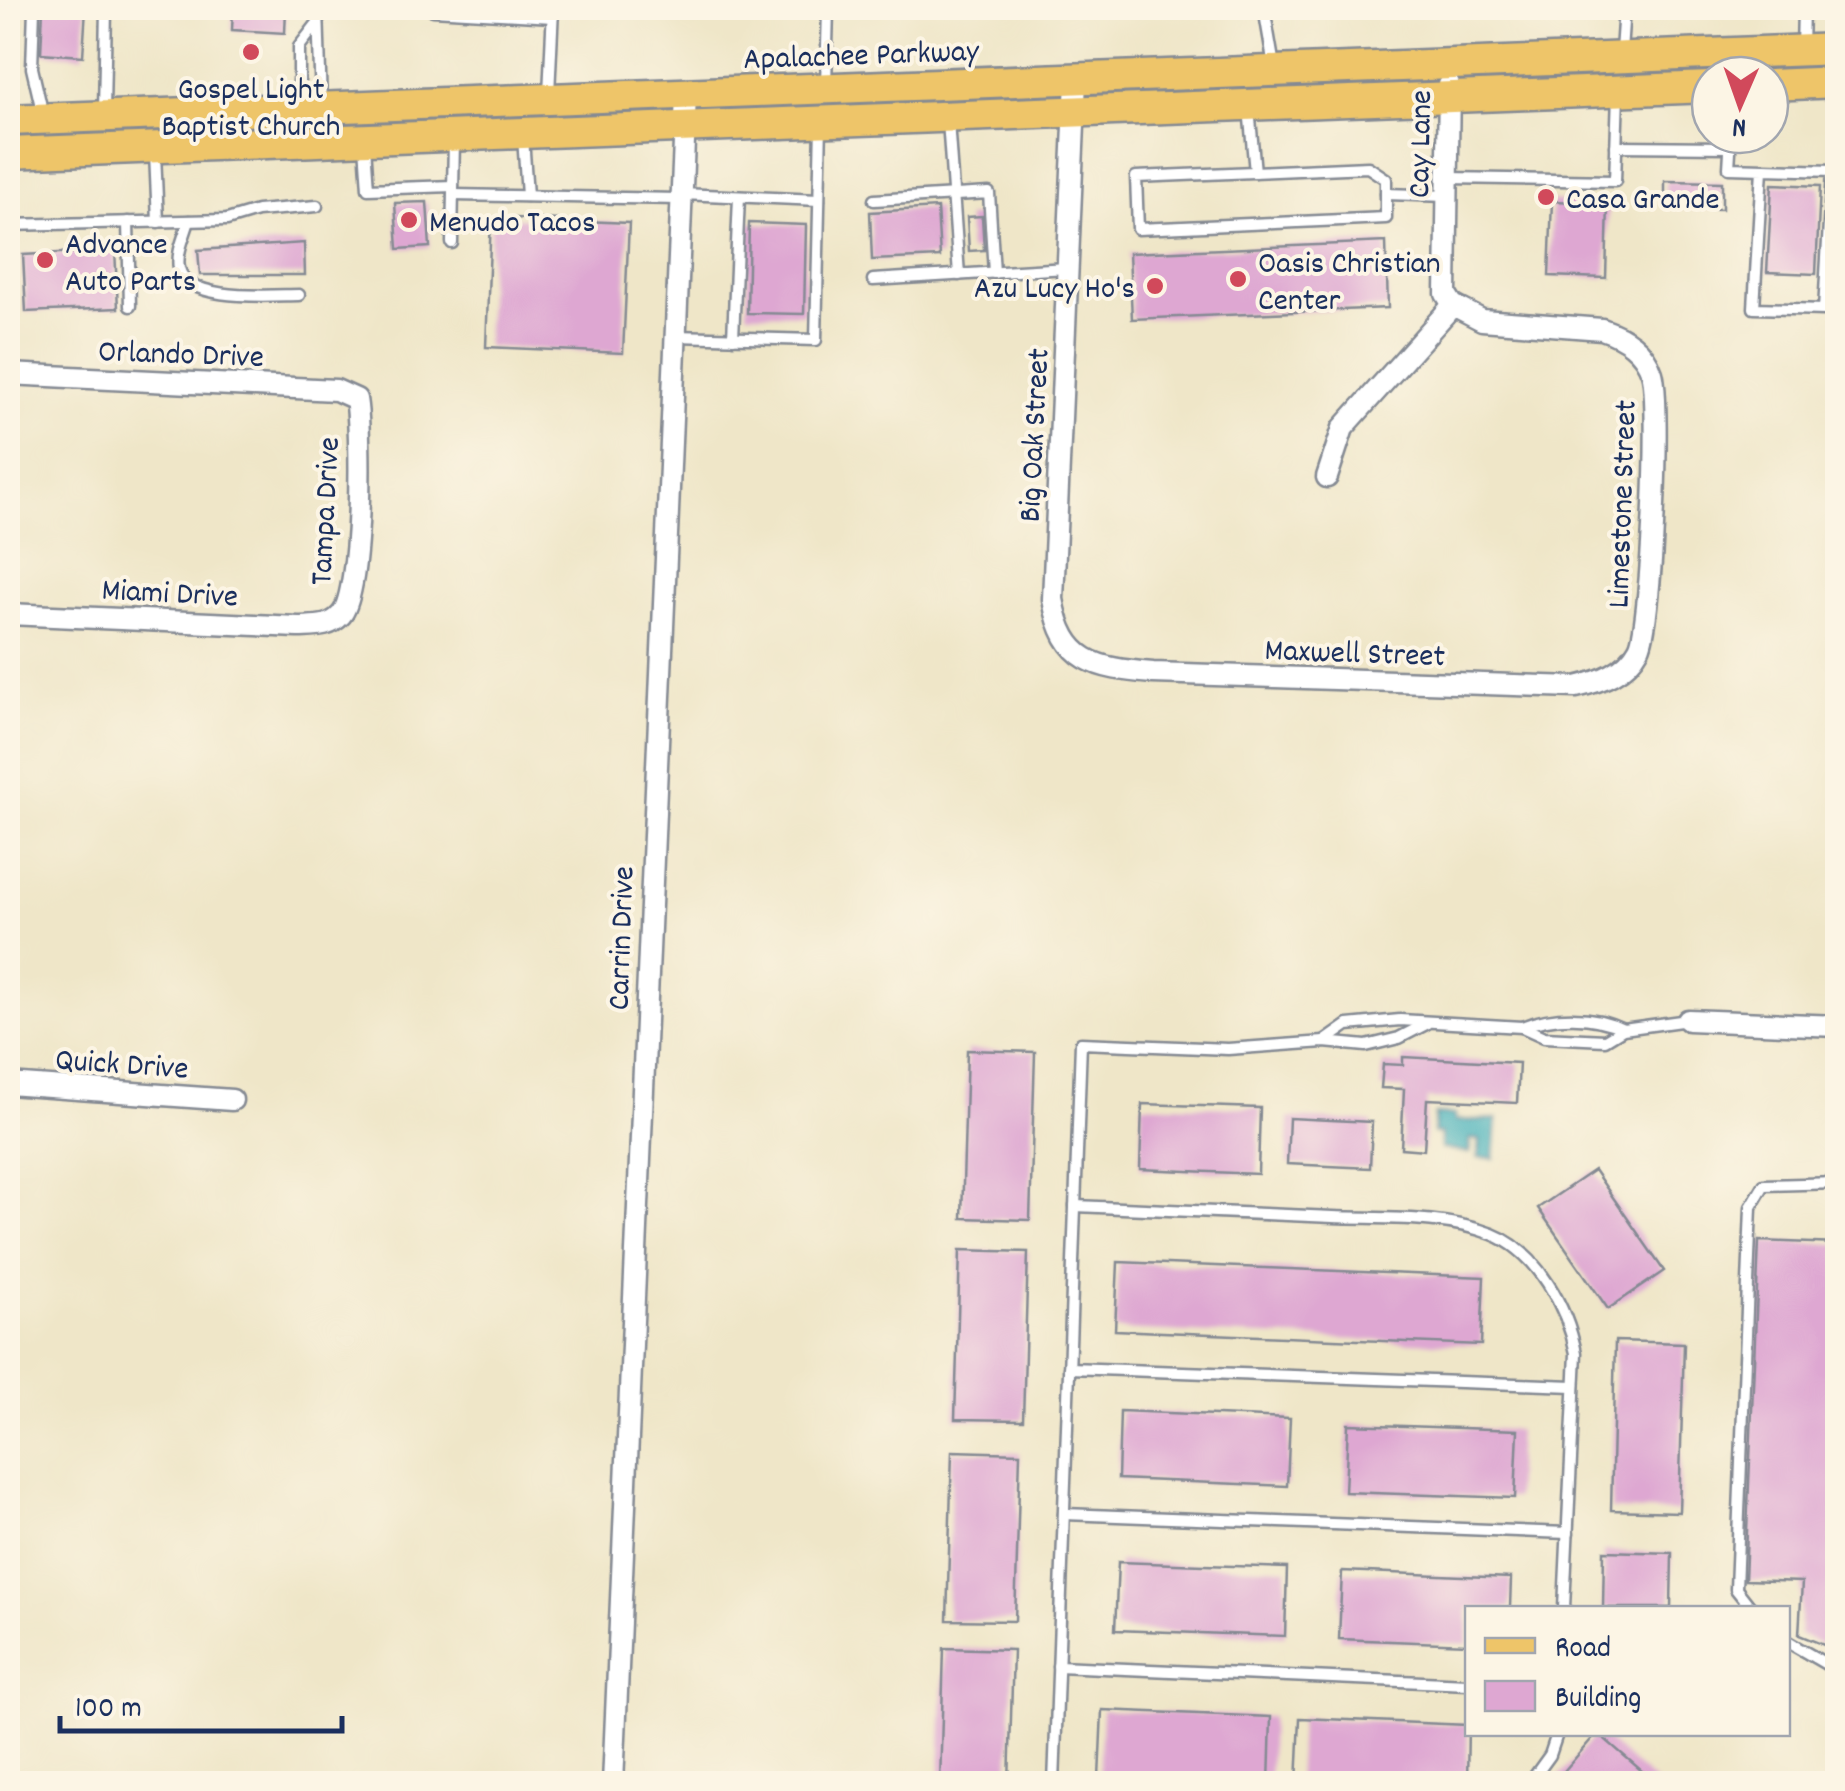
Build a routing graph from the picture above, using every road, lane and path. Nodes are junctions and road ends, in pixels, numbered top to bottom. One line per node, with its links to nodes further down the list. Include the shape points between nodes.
1 (34, 8): 30 (lane, via 32,68)
2 (106, 8): 28 (lane)
3 (318, 8): 10 (lane)
4 (828, 8): 20 (lane)
5 (1264, 8): 15 (lane)
6 (1624, 8): 13 (lane)
7 (1802, 8): 12 (lane)
8 (433, 10): 9 (lane)
9 (553, 12): 24 (lane)
10 (317, 24): 26 (lane); 26 (lane, via 299,48)
11 (1838, 49): 12 (main road, Apalachee Parkway)
12 (1802, 50): 13 (main road, Apalachee Parkway)
13 (1621, 58): 14 (main road, Apalachee Parkway)
14 (1449, 64): 15 (main road, Apalachee Parkway); 23 (street, Cay Lane)
15 (1276, 72): 16 (main road, Apalachee Parkway)
16 (1076, 80): 20 (main road, Apalachee Parkway); 27 (street, Big Oak Street)
17 (1838, 82): 18 (main road)
18 (1790, 84)
19 (1690, 88): 21 (main road, Apalachee Parkway)
20 (826, 90): 22 (main road, Apalachee Parkway)
21 (1618, 91): 23 (main road, Apalachee Parkway); 38 (lane)
22 (686, 95): 24 (main road, Apalachee Parkway); 33 (street, Carrin Drive)
23 (1449, 98): 25 (main road, Apalachee Parkway); 44 (street, Cay Lane)
24 (548, 100): 26 (main road, Apalachee Parkway)
25 (1249, 105): 27 (main road, Apalachee Parkway); 43 (lane)
26 (310, 109): 28 (main road, Apalachee Parkway)
27 (1075, 111): 29 (main road, Apalachee Parkway); 59 (street, Big Oak Street)
28 (104, 117): 30 (main road, Apalachee Parkway)
29 (948, 117): 32 (main road, Apalachee Parkway); 47 (lane)
30 (44, 119): 31 (main road, Apalachee Parkway)
31 (8, 120)
32 (821, 122): 33 (main road, Apalachee Parkway); 51 (lane)
33 (684, 128): 34 (main road, Apalachee Parkway); 49 (street, Carrin Drive)
34 (523, 133): 35 (main road, Apalachee Parkway); 48 (lane)
35 (454, 136): 36 (main road, Apalachee Parkway); 45 (lane)
36 (364, 139): 39 (main road, Apalachee Parkway); 45 (lane, via 368,189)
37 (1690, 143): 38 (lane)
38 (1616, 146): 44 (lane, via 1614,181)
39 (155, 147): 40 (main road, Apalachee Parkway); 56 (lane)
40 (8, 153)
41 (1730, 155): 42 (lane, via 1729,168)
42 (1762, 169): 42 (lane, via 1754,308 1824,310 1832,171)
43 (1255, 172): 46 (lane, via 1368,167 1386,179); 46 (lane, via 1136,177 1138,229 1386,218)
44 (1447, 187): 46 (lane); 64 (street, Cay Lane, via 1446,294)
45 (453, 190): 48 (lane); 58 (lane)
46 (1386, 194)
47 (954, 195): 52 (lane); 60 (lane, via 989,193); 61 (lane)
48 (527, 196): 49 (lane)
49 (680, 196): 50 (lane); 66 (street, Carrin Drive)
50 (739, 197): 51 (lane); 67 (lane)
51 (819, 200): 67 (lane, via 816,340)
52 (874, 200)
53 (317, 206): 54 (lane)
54 (189, 221): 56 (lane); 63 (lane, via 178,260 189,282 233,295)
55 (128, 222): 56 (lane); 57 (lane); 65 (lane)
56 (158, 222)
57 (8, 225)
58 (452, 244)
59 (1070, 268): 60 (lane); 73 (street, Big Oak Street, via 1054,599 1060,630)
60 (994, 273): 61 (lane)
61 (958, 275): 62 (lane)
62 (873, 280)
63 (298, 294)
64 (1454, 305): 70 (street, via 1343,428); 74 (street, Limestone Street, via 1482,320 1619,334 1652,374 1646,625 1632,659)
65 (130, 306)
66 (674, 336): 67 (lane); 96 (street, Carrin Drive)
67 (734, 338)
68 (8, 374): 69 (street, Orlando Drive, via 295,386)
69 (351, 395): 72 (street, Tampa Drive, via 358,411 356,558 348,604)
70 (1327, 476)
71 (8, 614): 72 (street, Miami Drive)
72 (330, 624)
73 (1088, 662): 74 (street, Maxwell Street, via 1152,674 1560,688)
74 (1618, 672)
75 (1688, 1020): 77 (street); 79 (lane)
76 (1426, 1024): 78 (lane); 80 (lane, via 1366,1046); 80 (lane, via 1348,1025)
77 (1838, 1026)
78 (1522, 1027): 79 (lane, via 1544,1018 1606,1021); 79 (lane, via 1544,1037 1605,1040)
79 (1623, 1029)
80 (1324, 1042): 84 (lane, via 1228,1048 1081,1044)
81 (8, 1084): 82 (street, Quick Drive)
82 (232, 1100)
83 (1838, 1183): 90 (lane, via 1764,1185 1751,1207 1736,1590)
84 (1075, 1206): 85 (lane); 86 (lane, via 1425,1221 1493,1234 1535,1268 1564,1311 1576,1353)
85 (1069, 1368): 86 (lane); 87 (lane)
86 (1574, 1386): 88 (lane)
87 (1064, 1514): 88 (lane); 92 (lane)
88 (1568, 1533): 89 (lane)
89 (1564, 1606)
90 (1749, 1606)
91 (1790, 1643): 93 (lane)
92 (1058, 1666): 94 (lane); 97 (lane)
93 (1838, 1671)
94 (1465, 1684)
95 (1557, 1736): 98 (lane)
96 (613, 1784)
97 (1054, 1784)
98 (1529, 1784)

